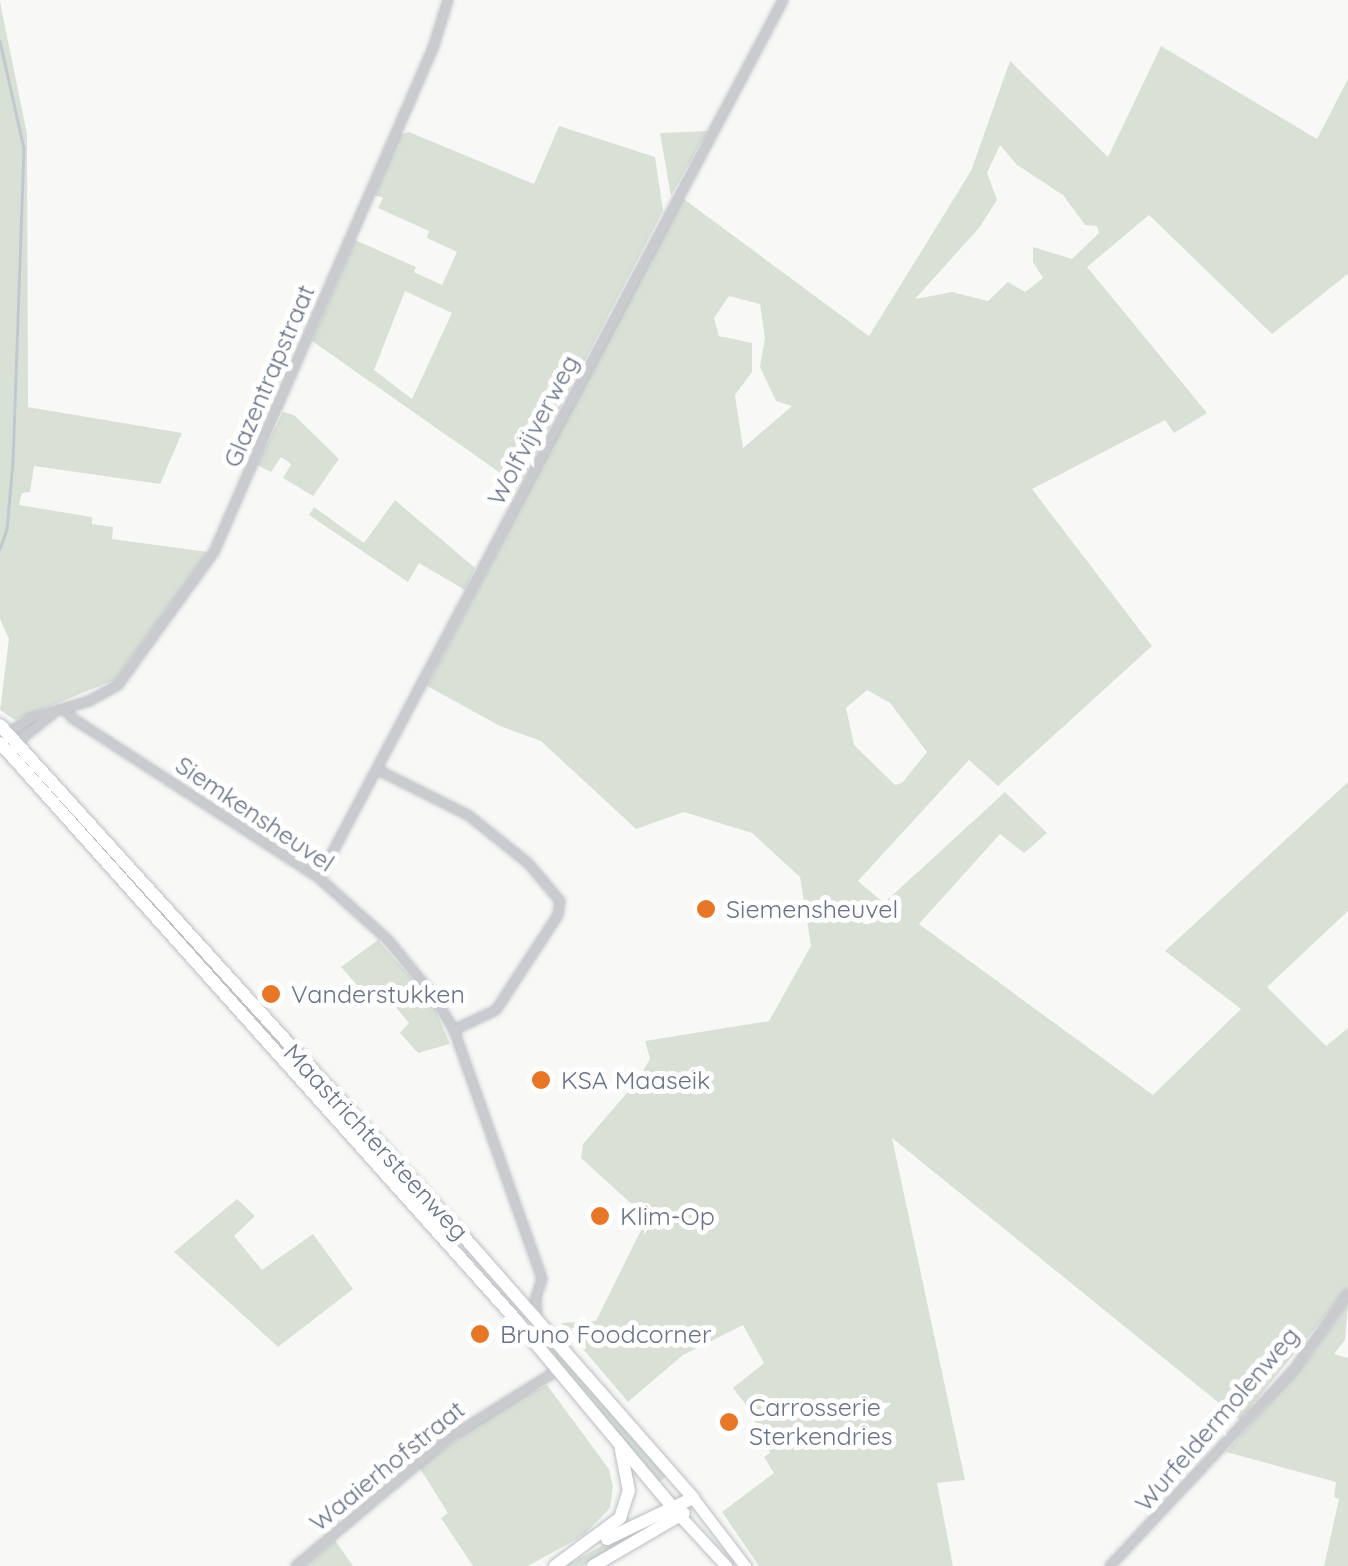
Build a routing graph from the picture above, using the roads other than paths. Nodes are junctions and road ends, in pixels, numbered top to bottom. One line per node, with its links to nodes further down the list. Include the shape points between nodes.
1 (448, 0): 3 (street, Glazentrapstraat, via 214,552 132,672 104,694)
2 (783, 0): 5 (street, Wolfvijverweg)
3 (60, 710): 4 (street, Glazentrapstraat); 6 (street, Siemkensheuvel)
4 (6, 736): 8 (main road, Maastrichtersteenweg); 9 (main road, Maastrichtersteenweg)
5 (378, 770): 6 (street, Wolfvijverweg); 7 (street, via 468,815 558,894 558,915 496,1010)
6 (319, 878): 7 (street, Siemkensheuvel, via 388,940)
7 (454, 1030): 11 (street, Siemkensheuvel, via 542,1278)
8 (403, 1170): 9 (main road, via 392,1167); 12 (main road, Maastrichtersteenweg)
9 (384, 1177): 14 (main road, Maastrichtersteenweg)
10 (1348, 1294): 24 (street, Wurfeldermolenweg, via 1294,1368)
11 (536, 1298): 12 (street); 13 (street, Siemkensheuvel)
12 (520, 1300): 13 (main road, Maastrichtersteenweg)
13 (538, 1320): 16 (main road, Maastrichtersteenweg)
14 (558, 1370): 15 (main road, Maastrichtersteenweg); 19 (street, Waaierhofstraat, via 449,1438)
15 (620, 1448): 17 (main road, Maastrichtersteenweg); 20 (main road, via 629,1491 624,1512 607,1532)
16 (693, 1498): 17 (main road); 18 (main road); 23 (main road, Maastrichtersteenweg)
17 (670, 1505): 18 (main road, Maastrichtersteenweg); 20 (main road)
18 (681, 1517): 21 (main road); 22 (main road, Maastrichtersteenweg)
19 (296, 1566)
20 (556, 1566)
21 (592, 1566)
22 (726, 1566)
23 (745, 1566)
24 (1110, 1566)

